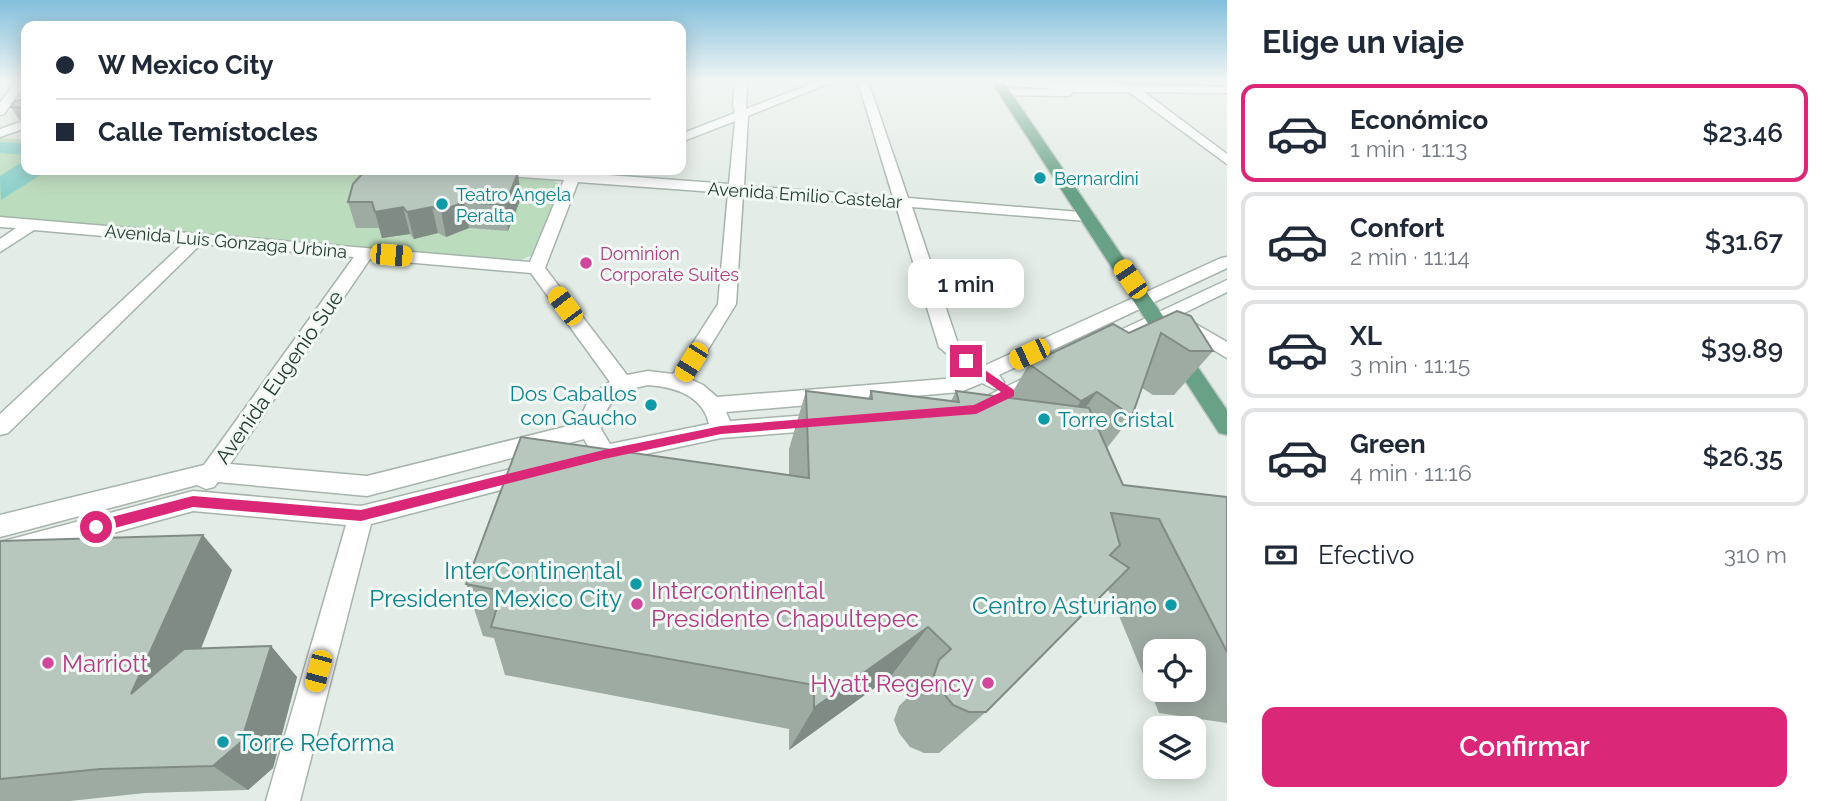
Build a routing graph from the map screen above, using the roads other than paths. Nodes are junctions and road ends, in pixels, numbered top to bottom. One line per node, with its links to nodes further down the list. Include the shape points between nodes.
1 (736, 118): 9 (street)
2 (743, 118): 13 (street)
3 (875, 118): 14 (street)
4 (1022, 118): 15 (main road)
5 (1171, 118): 10 (street)
6 (21, 126): 7 (street)
7 (0, 133): 8 (street)
8 (21, 135)
9 (686, 136)
10 (1227, 160)
11 (572, 175): 22 (street)
12 (591, 175): 13 (street, Avenida Emilio Castelar)
13 (736, 191): 14 (street, Avenida Emilio Castelar); 30 (street, via 727,304)
14 (905, 203): 15 (street, Avenida Emilio Castelar); 29 (street, via 949,347)
15 (1087, 216): 24 (main road)
16 (0, 222): 17 (street, Avenida Luis Gonzaga Urbina)
17 (30, 225): 18 (street, Avenida Luis Gonzaga Urbina); 19 (street)
18 (198, 238): 20 (street, Avenida Luis Gonzaga Urbina); 37 (street)
19 (0, 247)
20 (366, 253): 22 (street, Avenida Luis Gonzaga Urbina); 41 (street, Avenida Eugenio Sue)
21 (1227, 262): 24 (street)
22 (536, 268): 31 (street)
23 (1227, 285): 25 (street)
24 (1144, 300): 25 (main road); 29 (street)
25 (1162, 317): 26 (street); 27 (street); 36 (main road)
26 (1108, 344)
27 (1227, 351)
28 (1059, 369): 32 (street)
29 (983, 375): 32 (street); 33 (street, via 960,386)
30 (679, 382): 31 (street, via 648,378); 33 (street)
31 (622, 383): 38 (street, via 595,406)
32 (1010, 393): 34 (street, via 976,410)
33 (714, 405): 39 (street)
34 (963, 411)
35 (840, 421): 39 (street)
36 (1227, 427)
37 (0, 428)
38 (590, 429): 39 (street, via 595,457); 41 (street, via 367,486)
39 (721, 430)
40 (549, 469): 43 (street)
41 (211, 472): 42 (street, Avenida Eugenio Sue); 44 (street)
42 (193, 501): 43 (street); 45 (street)
43 (361, 516): 46 (street)
44 (0, 526)
45 (0, 553)
46 (283, 801)

